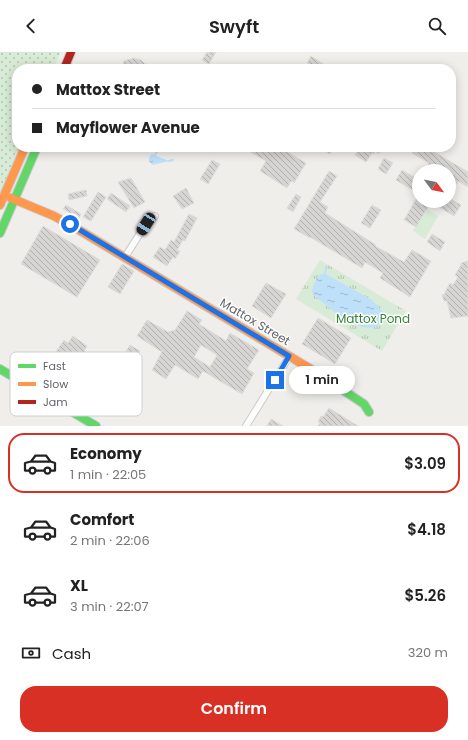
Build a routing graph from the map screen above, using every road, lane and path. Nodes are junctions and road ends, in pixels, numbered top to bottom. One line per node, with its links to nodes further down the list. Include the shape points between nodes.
1 (65, 52): 4 (main road)
2 (71, 52): 5 (main road)
3 (78, 52): 6 (main road)
4 (60, 64)
5 (66, 64)
6 (72, 64)
7 (23, 152): 11 (main road)
8 (29, 152): 10 (main road)
9 (35, 152): 10 (main road)
10 (12, 199): 13 (main road); 14 (main road); 15 (main road, Mattox Street, via 64,221)
11 (0, 205)
12 (155, 216): 15 (street, via 146,224)
13 (0, 219)
14 (0, 233)
15 (125, 257): 16 (main road, Mattox Street)
16 (289, 356): 19 (main road, Mattox Street, via 364,404); 22 (street)
17 (0, 369): 18 (main road)
18 (10, 375)
19 (368, 412)
20 (79, 416): 21 (main road)
21 (96, 426)
22 (246, 426)

